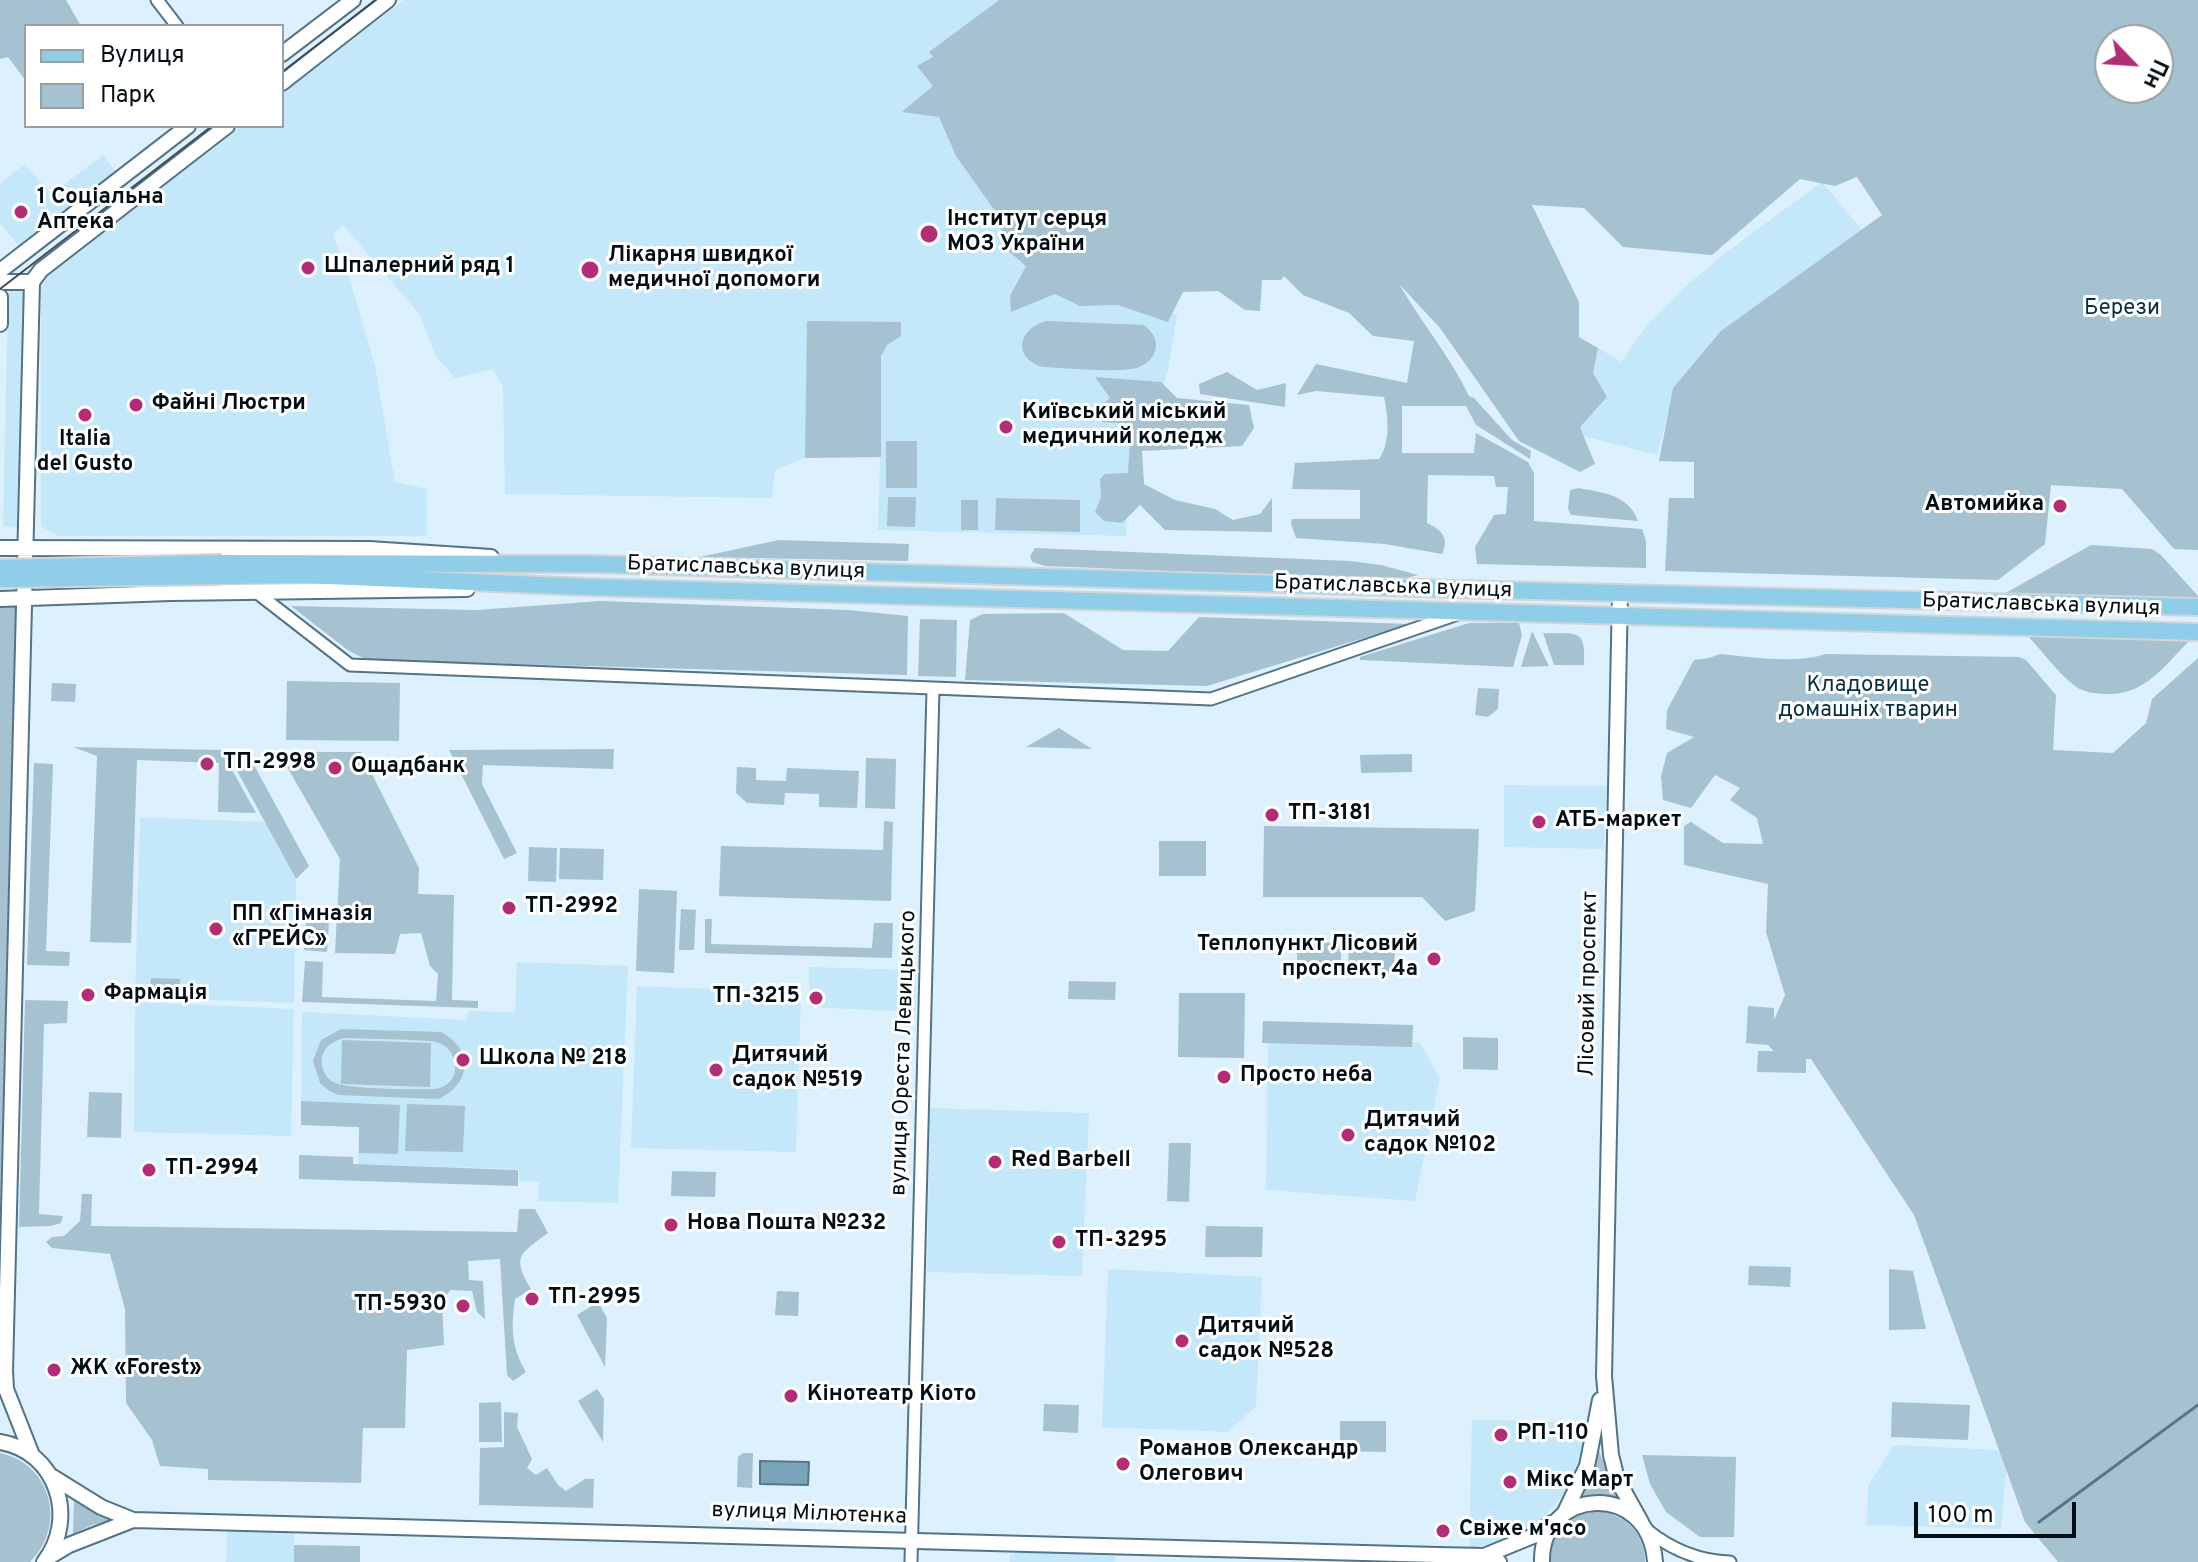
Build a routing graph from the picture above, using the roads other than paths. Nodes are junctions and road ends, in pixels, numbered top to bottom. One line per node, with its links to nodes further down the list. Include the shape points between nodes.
1 (157, 0): 4 (street)
2 (353, 0): 5 (street)
3 (388, 0): 6 (street)
4 (175, 24)
5 (284, 52)
6 (284, 81)
7 (185, 128): 9 (street)
8 (224, 128): 11 (street)
9 (0, 271)
10 (0, 282): 11 (street)
11 (32, 282): 16 (street)
12 (0, 297): 13 (street)
13 (0, 324)
14 (65, 547): 16 (street, Братиславська вулиця); 17 (street, Братиславська вулиця, via 369,549); 24 (street, via 55,585)
15 (0, 548): 16 (street, Братиславська вулиця)
16 (25, 548): 25 (street)
17 (592, 564): 19 (main road, Братиславська вулиця); 23 (main road, Братиславська вулиця)
18 (0, 568): 19 (main road, Братиславська вулиця, bridge)
19 (221, 569): 20 (main road, Братиславська вулиця, bridge); 21 (main road, Братиславська вулиця)
20 (0, 579)
21 (587, 587): 22 (street, Братиславська вулиця); 28 (main road, Братиславська вулиця)
22 (256, 592): 24 (street, Братиславська вулиця); 31 (street, via 350,665)
23 (1620, 593): 27 (main road, Братиславська вулиця); 29 (street, Лісовий проспект)
24 (70, 597): 25 (street, Братиславська вулиця)
25 (24, 598): 26 (street, Братиславська вулиця); 34 (street, via 5,1371 6,1389)
26 (0, 599)
27 (2198, 607)
28 (1463, 612): 29 (main road, Братиславська вулиця); 31 (street, via 1211,699)
29 (1620, 615): 30 (main road, Братиславська вулиця); 32 (street, Лісовий проспект)
30 (2198, 632)
31 (933, 689): 39 (street, вулиця Ореста Левицького)
32 (1604, 1376): 36 (street, Лісовий проспект, via 1587,1466); 38 (street, Лісовий проспект, via 1617,1479)
33 (0, 1442): 34 (street)
34 (32, 1455): 35 (street)
35 (51, 1476): 37 (street, вулиця Мілютенка); 41 (street, via 61,1518)
36 (1562, 1516): 38 (street, вулиця Мілютенка, via 1601,1502 1618,1506); 40 (street, вулиця Мілютенка, via 1533,1536); 44 (street, Лісовий проспект, via 1545,1541)
37 (133, 1520): 39 (street, вулиця Мілютенка); 41 (street, вулиця Мілютенка)
38 (1644, 1526): 45 (street, Лісовий проспект); 46 (street, via 1673,1548)
39 (912, 1540): 40 (street, вулиця Мілютенка); 42 (street, вулиця Ореста Левицького)
40 (1484, 1556): 43 (street, вулиця Мілютенка)
41 (45, 1560)
42 (911, 1562)
43 (1499, 1562)
44 (1542, 1562)
45 (1655, 1562)
46 (1709, 1562): 47 (street)
47 (1730, 1562)

